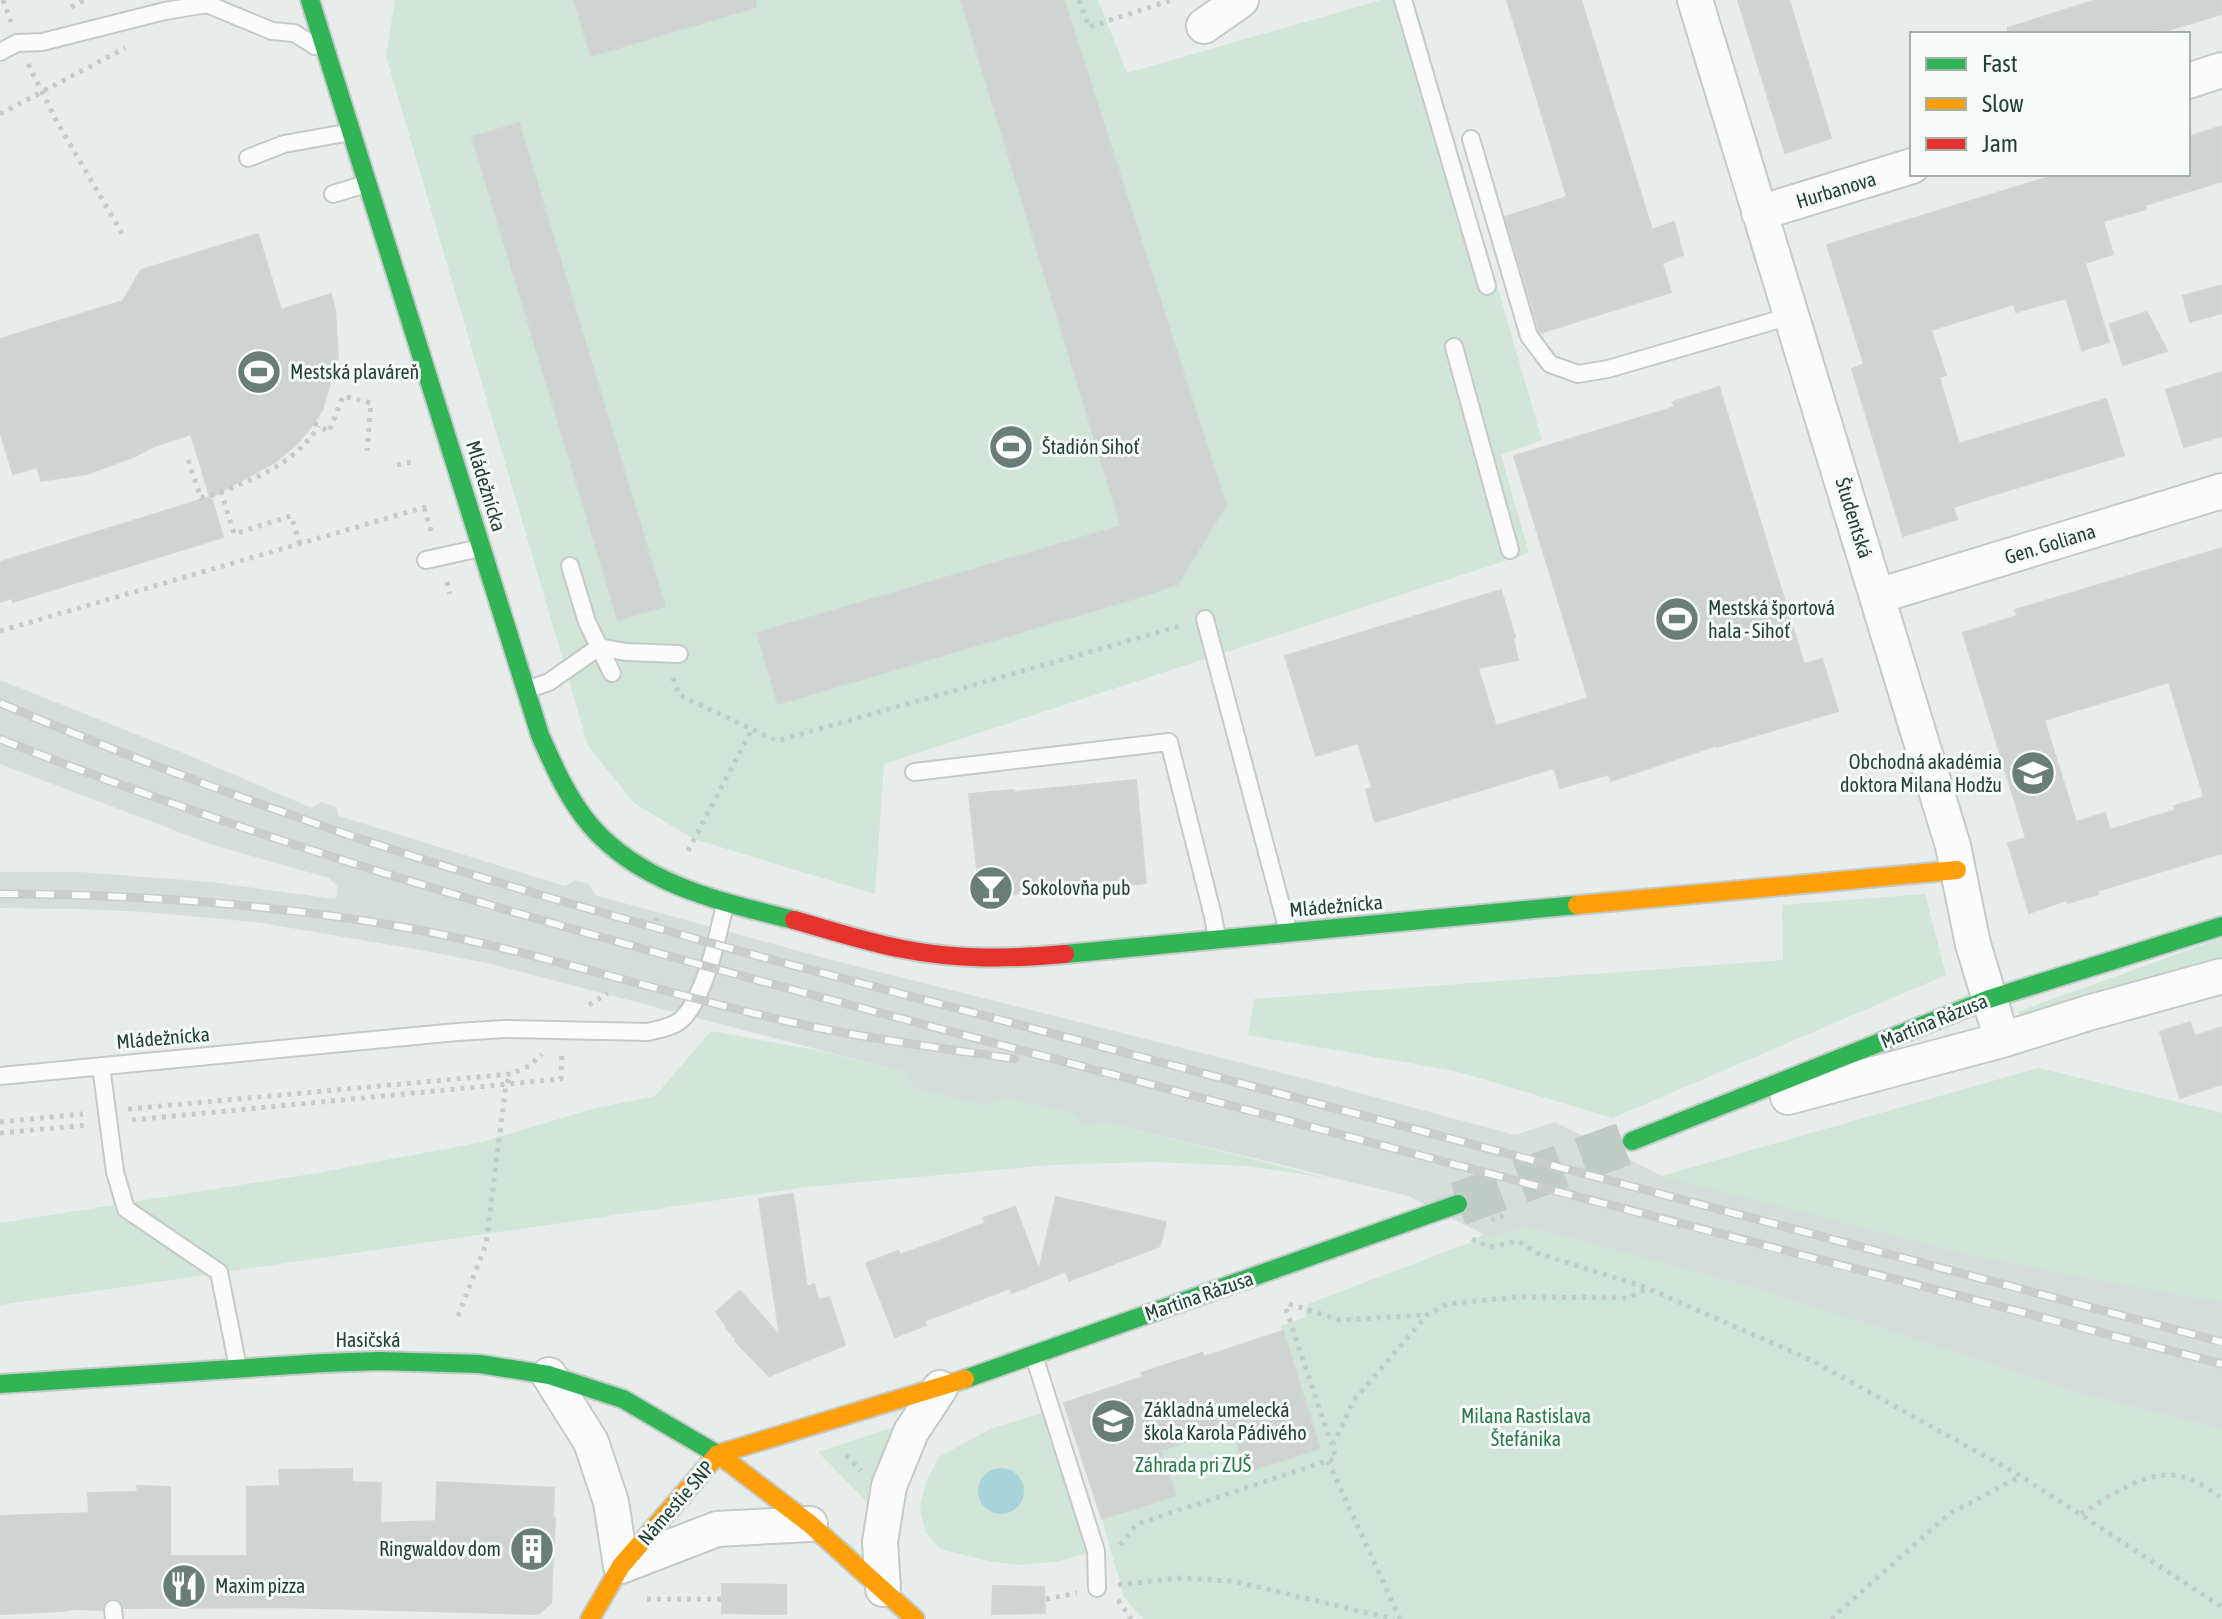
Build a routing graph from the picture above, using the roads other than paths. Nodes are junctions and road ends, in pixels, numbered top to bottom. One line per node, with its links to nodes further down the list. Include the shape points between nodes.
1 (310, 0): 7 (street, Mládežnícka)
2 (1241, 0): 5 (street)
3 (1403, 0): 17 (lane)
4 (1695, 0): 16 (street, Študentská)
5 (1204, 26)
6 (0, 52): 7 (lane, via 17,43 42,42 207,4 272,31 294,33)
7 (328, 53): 10 (street, Mládežnícka)
8 (2222, 70): 9 (street)
9 (2190, 80)
10 (353, 131): 12 (lane, via 284,144); 14 (street, Mládežnícka)
11 (1471, 139): 18 (lane, via 1529,336 1550,364 1578,374 1608,369)
12 (248, 158)
13 (1910, 167): 16 (street, Hurbanova)
14 (369, 184): 15 (lane); 21 (street, Mládežnícka)
15 (333, 194)
16 (1759, 213): 18 (street, Študentská)
17 (1487, 286)
18 (1791, 316): 25 (street, Študentská)
19 (1454, 347): 22 (lane)
20 (2222, 491): 25 (street, Gen. Goliana)
21 (481, 548): 23 (lane); 30 (street, Mládežnícka)
22 (1510, 550)
23 (426, 560)
24 (570, 566): 27 (lane)
25 (1878, 596): 32 (street, Študentská)
26 (1205, 619): 35 (lane)
27 (599, 647): 28 (lane); 29 (lane); 30 (lane, via 549,682)
28 (671, 653)
29 (612, 673)
30 (526, 690): 33 (street, Mládežnícka, via 552,766 588,823 640,867)
31 (914, 772): 36 (lane, via 1169,742)
32 (1957, 870): 35 (street, Mládežnícka); 38 (street, Študentská)
33 (725, 903): 36 (street, Mládežnícka, via 916,952 963,958 1010,959); 40 (lane, Mládežnícka, via 703,984 682,1019 667,1028 457,1032)
34 (2222, 926): 38 (street, Martina Rázusa)
35 (1289, 932): 36 (street, Mládežnícka)
36 (1217, 940)
37 (2222, 976): 39 (street, Martina Rázusa)
38 (1989, 999): 39 (street, Študentská); 42 (street, Martina Rázusa)
39 (2002, 1040): 42 (street, Martina Rázusa)
40 (101, 1066): 41 (lane, Mládežnícka); 45 (lane, via 115,1172 126,1209 219,1272)
41 (0, 1076)
42 (1642, 1137)
43 (1458, 1204): 44 (street, Martina Rázusa)
44 (1033, 1355): 48 (street, Martina Rázusa); 52 (lane, via 1096,1551)
45 (238, 1369): 46 (street, Hasičská, via 379,1361 480,1364); 47 (street, Hasičská)
46 (549, 1375): 49 (street, Hasičská, via 623,1399); 51 (street, Námestie SNP, via 591,1442 611,1502)
47 (0, 1384)
48 (940, 1388): 49 (street, Martina Rázusa); 53 (street, via 911,1432 889,1486 880,1542)
49 (718, 1454): 50 (street, Námestie SNP); 51 (street, Námestie SNP)
50 (810, 1524): 51 (street, Námestie SNP, via 717,1529); 53 (street, Námestie SNP)
51 (621, 1566): 54 (street, Námestie SNP)
52 (1097, 1588)
53 (883, 1589): 55 (street, Námestie SNP)
54 (590, 1619)
55 (915, 1619)

